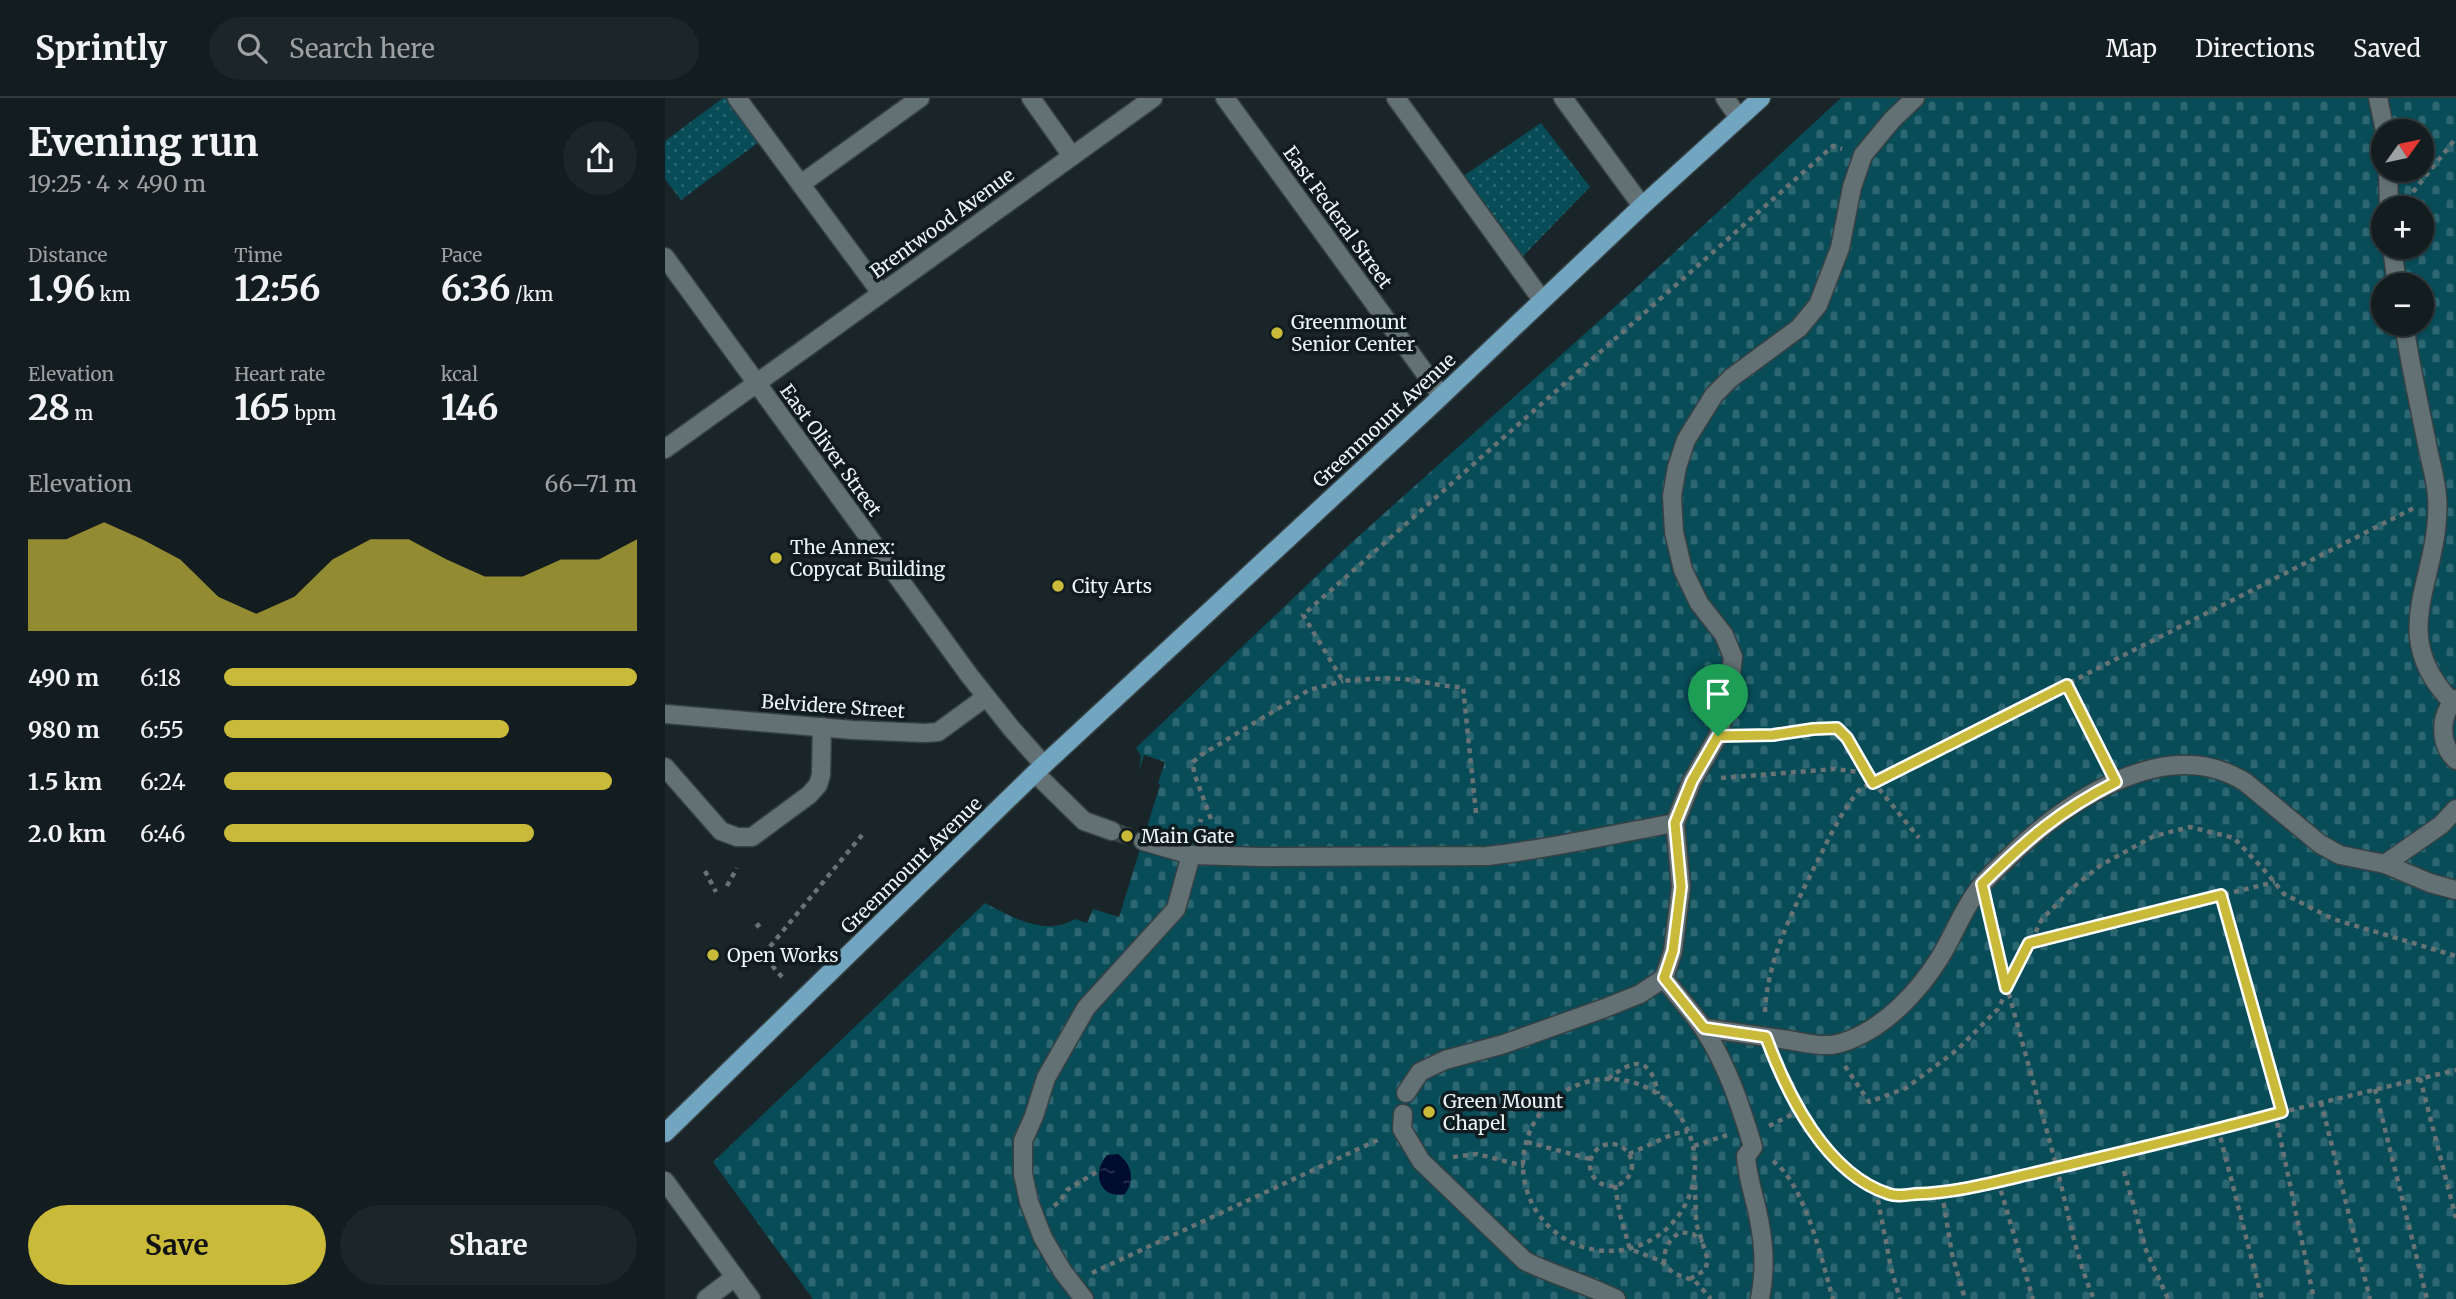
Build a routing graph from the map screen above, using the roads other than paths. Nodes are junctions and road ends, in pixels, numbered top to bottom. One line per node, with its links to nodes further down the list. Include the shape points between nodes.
1 (737, 98): 15 (street)
2 (920, 98): 15 (street)
3 (1031, 98): 14 (street)
4 (1153, 98): 14 (street, Brentwood Avenue)
5 (1225, 98): 22 (street, East Federal Street)
6 (1396, 98): 19 (street)
7 (1563, 98): 16 (street)
8 (1724, 98): 12 (street)
9 (1761, 98): 12 (main road, Greenmount Avenue)
10 (1915, 98): 32 (street, via 1863,155 1840,248 1818,305 1799,328 1714,395 1686,440 1677,467 1672,496 1674,532 1683,570 1733,657 1718,736)
11 (2378, 98): 13 (street)
12 (1739, 118): 16 (main road, Greenmount Avenue)
13 (2382, 119)
14 (1072, 156): 18 (street, Brentwood Avenue)
15 (801, 184): 18 (street)
16 (1641, 205): 19 (main road, Greenmount Avenue)
17 (665, 257): 21 (street, East Oliver Street)
18 (881, 293): 21 (street, Brentwood Avenue)
19 (1542, 300): 22 (main road, Greenmount Avenue)
20 (2406, 336): 25 (street, via 2437,496 2435,535 2417,615 2419,647 2439,689)
21 (757, 383): 23 (street, Brentwood Avenue); 24 (street, East Oliver Street)
22 (1441, 395): 30 (main road, Greenmount Avenue)
23 (665, 449)
24 (986, 697): 27 (street, Belvidere Street, via 938,732); 30 (street, East Oliver Street)
25 (2454, 701): 28 (street, via 2443,725 2444,742)
26 (665, 716): 27 (street, Belvidere Street)
27 (822, 727): 29 (street, via 817,785 752,837 721,831)
28 (2456, 760)
29 (665, 767)
30 (1039, 769): 33 (street, via 1084,821); 42 (main road, Greenmount Avenue)
31 (2456, 809): 36 (street)
32 (1675, 823): 35 (street, via 1487,856); 38 (street, via 1681,887 1673,951)
33 (1112, 831)
34 (1143, 841): 35 (street)
35 (1191, 855): 47 (street, via 1176,909 1086,1008 1046,1078 1023,1141 1023,1174 1034,1215)
36 (2385, 864): 37 (street); 39 (street, via 2340,855 2320,844 2231,773 2199,764 2137,772 2056,816 2026,840 1982,884 1939,959 1899,1007 1862,1035 1831,1045)
37 (2456, 890)
38 (1664, 978): 39 (street); 40 (street, via 1605,1008 1445,1060 1420,1072)
39 (1704, 1028): 49 (street, via 1725,1066 1751,1138 1746,1163 1765,1258)
40 (1406, 1093)
41 (1402, 1122): 48 (street, via 1425,1165 1525,1261)
42 (665, 1133)
43 (665, 1181): 44 (street)
44 (735, 1277): 45 (street); 46 (street)
45 (706, 1299)
46 (751, 1299)
47 (1084, 1299)
48 (1616, 1299)
49 (1760, 1299)

